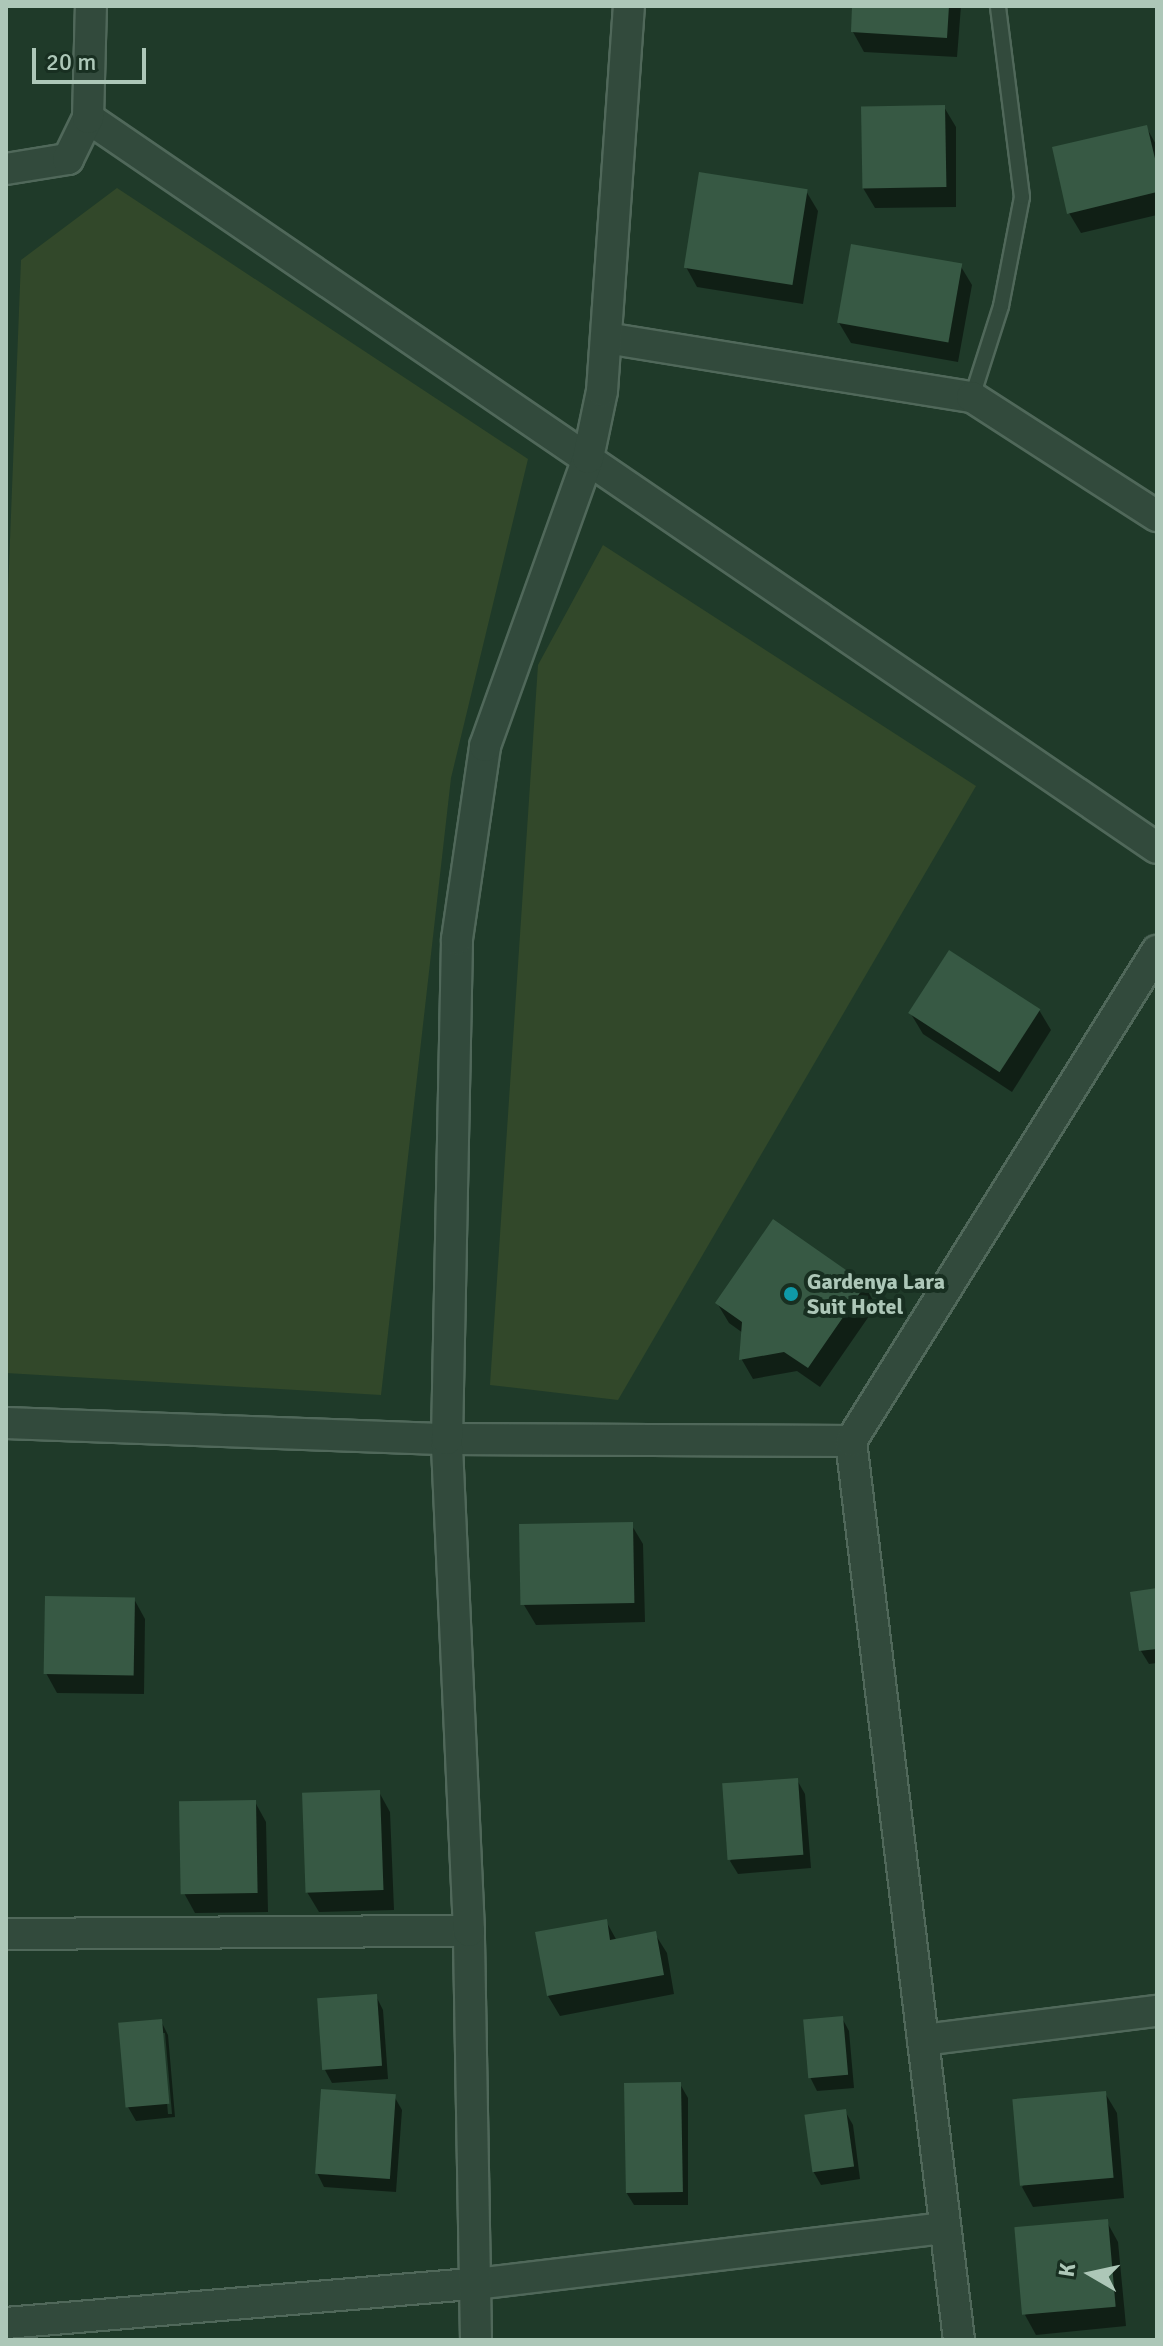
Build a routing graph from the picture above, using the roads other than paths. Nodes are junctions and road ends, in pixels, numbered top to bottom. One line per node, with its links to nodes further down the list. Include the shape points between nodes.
1 (91, 6): 4 (street)
2 (629, 6): 6 (street)
3 (998, 6): 7 (lane, via 1022,197 1001,306)
4 (88, 118): 5 (street, via 68,159); 8 (street)
5 (6, 169)
6 (606, 338): 7 (street); 8 (street)
7 (972, 397): 9 (street)
8 (588, 458): 10 (street); 13 (street, via 485,746 461,909)
9 (1157, 516)
10 (1157, 848)
11 (1157, 951): 14 (street)
12 (6, 1423): 13 (street)
13 (447, 1439): 14 (street); 15 (street)
14 (851, 1441): 18 (street)
15 (469, 1931): 16 (street); 20 (street)
16 (6, 1934)
17 (1157, 2011): 18 (street)
18 (923, 2040): 19 (street)
19 (945, 2228): 20 (street); 23 (street)
20 (475, 2284): 21 (street); 22 (street)
21 (6, 2323)
22 (476, 2340)
23 (959, 2340)

